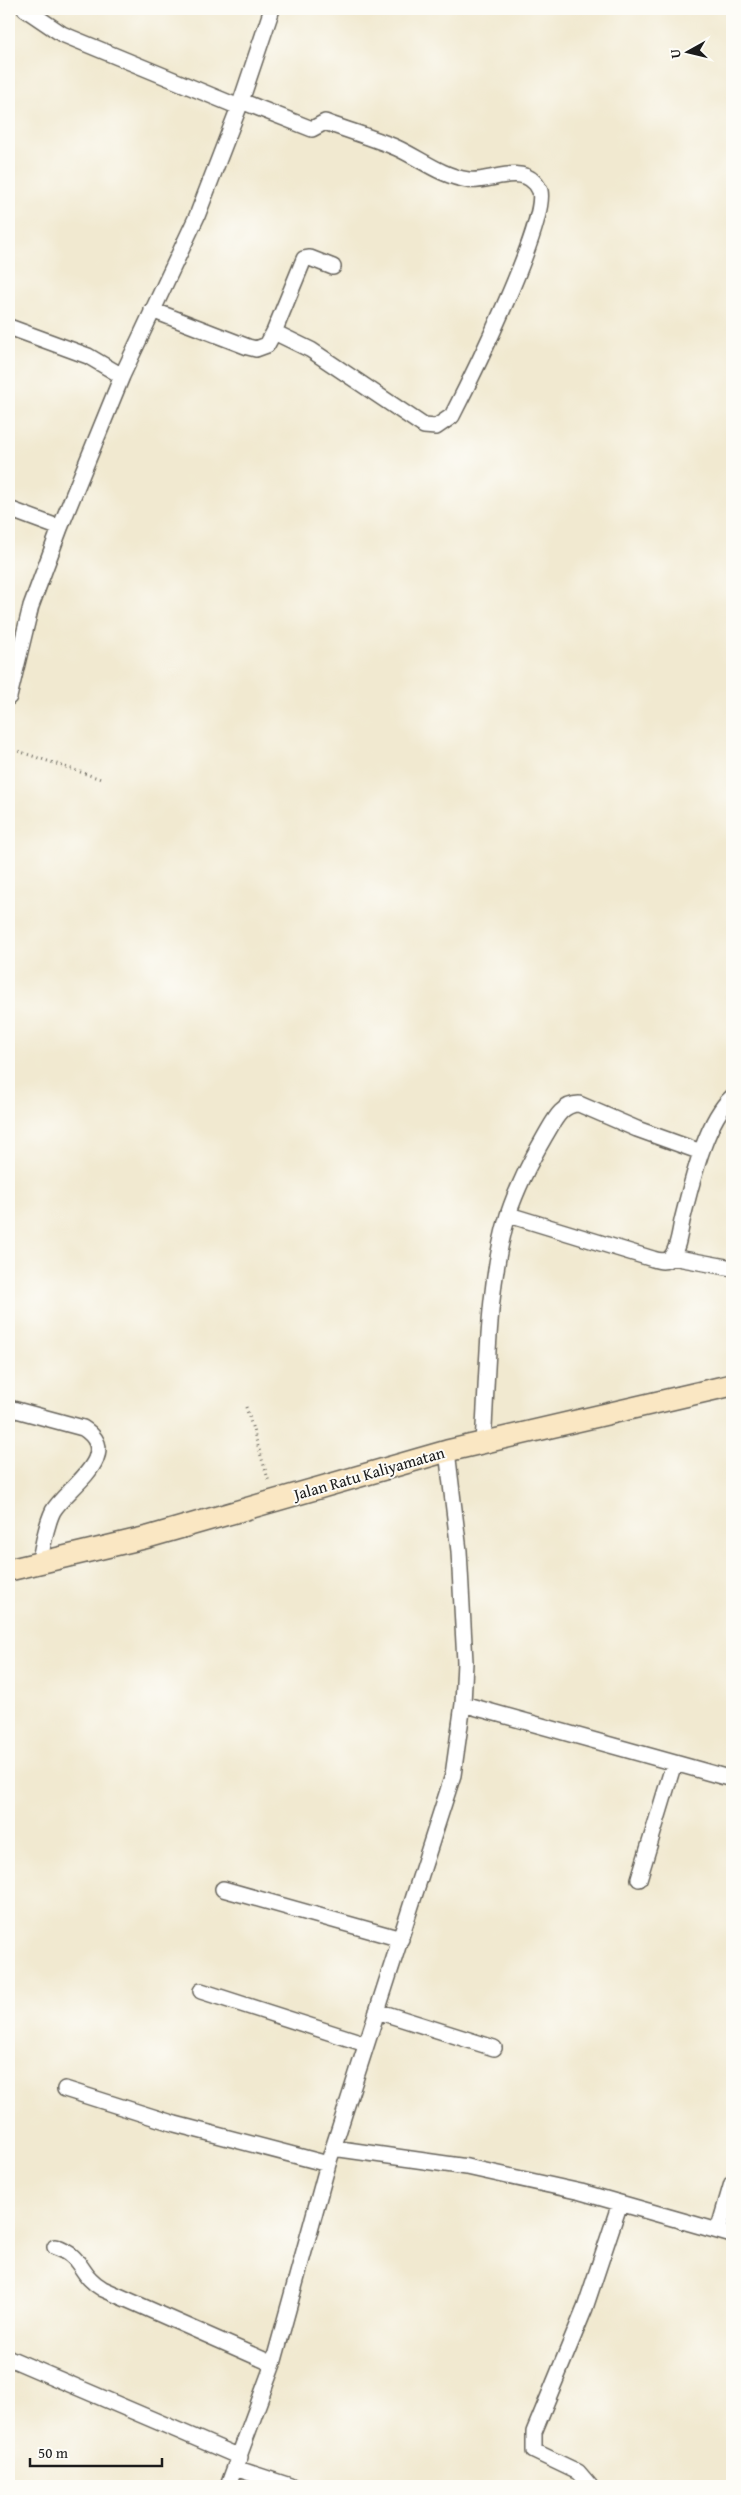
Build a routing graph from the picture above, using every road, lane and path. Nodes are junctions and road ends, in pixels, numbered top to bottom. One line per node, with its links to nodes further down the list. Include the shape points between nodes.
1 (25, 9): 3 (street, via 62,34)
2 (272, 9): 3 (street)
3 (240, 104): 5 (street, via 197,216); 7 (street, via 312,129 325,122 396,147 450,177 471,181 524,176 534,181 540,192 534,228 513,287 452,416 442,424 424,426 311,350)
4 (333, 267): 7 (street, via 310,258 304,259)
5 (152, 310): 7 (street, via 256,349 267,345); 8 (street)
6 (9, 327): 8 (street, via 88,356)
7 (274, 332)
8 (122, 376): 10 (street)
9 (9, 509): 10 (street)
10 (60, 528): 11 (street, via 31,606)
11 (9, 697)
12 (9, 748): 13 (path)
13 (101, 779)
14 (732, 1097): 15 (street, via 722,1109)
15 (701, 1152): 16 (street, via 579,1104 571,1104 561,1111 534,1155); 17 (street)
16 (509, 1215): 17 (street, via 659,1261); 22 (street, via 495,1283)
17 (672, 1257): 18 (street)
18 (732, 1268)
19 (732, 1385): 22 (main road, Jalan Ratu Kaliyamatan)
20 (246, 1407): 24 (path)
21 (9, 1408): 25 (street, via 83,1428 94,1435 97,1442 97,1455 89,1470 53,1512)
22 (483, 1442): 23 (main road, Jalan Ratu Kaliyamatan)
23 (446, 1450): 24 (main road, Jalan Ratu Kaliyamatan); 27 (street, via 462,1589)
24 (274, 1500): 25 (main road, Jalan Ratu Kaliyamatan, via 148,1537)
25 (39, 1564): 26 (main road, Jalan Ratu Kaliyamatan)
26 (9, 1570)
27 (463, 1704): 28 (street); 32 (street, via 451,1783)
28 (674, 1763): 29 (street); 30 (street)
29 (732, 1779)
30 (639, 1879)
31 (222, 1889): 32 (street)
32 (401, 1939): 34 (street)
33 (201, 1991): 35 (street)
34 (377, 2011): 35 (street); 36 (street)
35 (366, 2044): 38 (street)
36 (494, 2048)
37 (65, 2089): 39 (street, via 175,2124)
38 (333, 2148): 39 (street); 41 (street, via 467,2166)
39 (328, 2164): 45 (street)
40 (732, 2183): 42 (street)
41 (620, 2203): 42 (street); 49 (street, via 585,2308 533,2441 534,2451 578,2472)
42 (725, 2233)
43 (54, 2247): 45 (street, via 72,2254 89,2280 103,2290)
44 (9, 2358): 46 (street)
45 (273, 2364): 46 (street)
46 (238, 2463): 47 (street); 48 (street)
47 (228, 2486)
48 (290, 2486)
49 (590, 2486)

